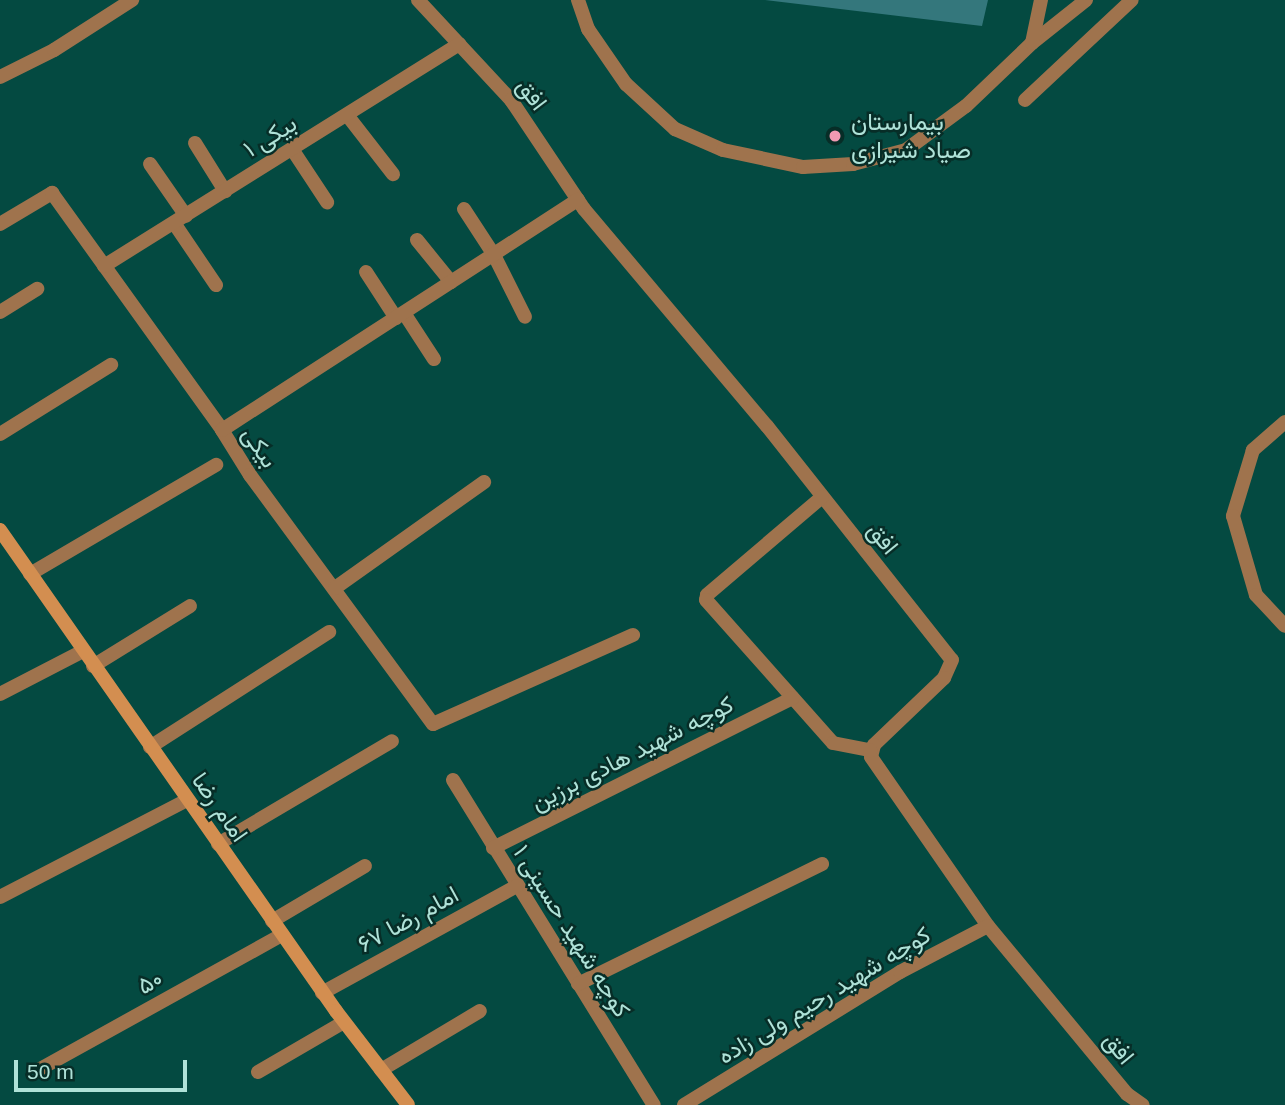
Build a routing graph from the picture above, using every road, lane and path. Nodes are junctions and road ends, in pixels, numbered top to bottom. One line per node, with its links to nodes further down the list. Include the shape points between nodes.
1 (132, 0): 9 (street)
2 (418, 0): 8 (street, افق)
3 (578, 0): 7 (street, via 589,29 625,84 675,129 723,150 803,167 853,164 906,150 966,106)
4 (1041, 0): 7 (street)
5 (1086, 0): 7 (street)
6 (1132, 0): 10 (street)
7 (1031, 43)
8 (459, 44): 11 (street, ۱ بیکی); 17 (street, افق, via 511,100)
9 (0, 77)
10 (1025, 100)
11 (347, 115): 13 (street, ۱ بیکی); 15 (street)
12 (195, 143): 16 (street)
13 (292, 149): 16 (street, ۱ بیکی); 18 (street)
14 (150, 164): 20 (street)
15 (393, 174)
16 (225, 191): 20 (street, ۱ بیکی)
17 (578, 200): 23 (street); 39 (street, افق)
18 (327, 202)
19 (464, 209): 23 (street)
20 (180, 219): 24 (street, ۱ بیکی); 27 (street)
21 (0, 224): 24 (street, بیکی, via 52,193)
22 (416, 240): 26 (street)
23 (494, 255): 26 (street); 31 (street)
24 (104, 266): 35 (street, بیکی)
25 (366, 272): 30 (street)
26 (451, 282): 30 (street)
27 (216, 285)
28 (37, 289): 29 (street)
29 (0, 312)
30 (400, 315): 32 (street); 35 (street)
31 (525, 317)
32 (434, 359)
33 (111, 365): 36 (street)
34 (1285, 422): 44 (street, via 1253,450 1233,516 1256,595)
35 (222, 430): 42 (street, بیکی)
36 (0, 434)
37 (216, 465): 41 (street)
38 (484, 482): 42 (street)
39 (822, 497): 50 (street, via 706,600); 53 (street, افق, via 952,660 944,678)
40 (0, 530): 41 (main road, امام رضا)
41 (30, 574): 47 (main road, امام رضا)
42 (335, 588): 46 (street, بیکی, via 433,724)
43 (190, 606): 48 (street)
44 (1285, 626)
45 (329, 632): 52 (street)
46 (633, 635)
47 (83, 651): 48 (main road, امام رضا); 49 (street)
48 (93, 666): 52 (main road, امام رضا)
49 (0, 694)
50 (792, 698): 53 (street, via 833,743); 57 (street, کوچه شهید هادی برزین)
51 (392, 741): 56 (street)
52 (150, 747): 55 (main road, امام رضا)
53 (870, 750): 63 (street, افق)
54 (453, 780): 57 (street, کوچه شهید حسینی ۱)
55 (187, 800): 56 (main road, امام رضا); 61 (street)
56 (218, 844): 62 (main road, امام رضا)
57 (493, 848): 60 (street, کوچه شهید حسینی ۱)
58 (822, 864): 65 (street)
59 (365, 866): 62 (street)
60 (517, 886): 65 (street, کوچه شهید حسینی ۱); 66 (street, امام رضا ۶۷)
61 (0, 897)
62 (272, 921): 64 (main road, امام رضا)
63 (988, 926): 74 (street, کوچه شهید رحیم ولی زاده, via 900,972); 75 (street, افق, via 1127,1094)
64 (282, 935): 66 (main road, امام رضا); 69 (street, ۵۰)
65 (578, 984): 73 (street, کوچه شهید حسینی ۱)
66 (322, 993): 68 (main road, امام رضا)
67 (480, 1012): 70 (street)
68 (344, 1022): 70 (main road, امام رضا); 71 (street)
69 (40, 1069)
70 (381, 1070): 72 (main road, امام رضا)
71 (258, 1072)
72 (408, 1105)
73 (654, 1105)
74 (684, 1105)
75 (1143, 1105)

